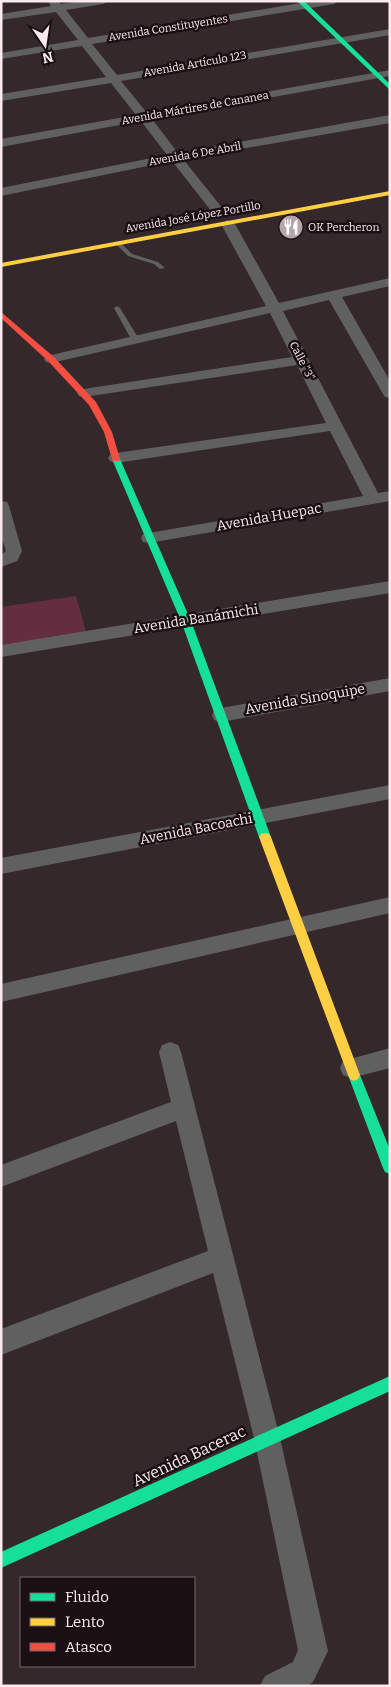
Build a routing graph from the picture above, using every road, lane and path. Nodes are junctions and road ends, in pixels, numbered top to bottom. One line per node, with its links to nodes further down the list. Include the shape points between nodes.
1 (103, 1): 4 (street)
2 (334, 1): 3 (street, Avenida Constituyentes)
3 (303, 4): 7 (street); 8 (street, Avenida Constituyentes)
4 (56, 5): 5 (street); 8 (street)
5 (1, 17)
6 (390, 32): 7 (street, Avenida Artículo 123)
7 (340, 40): 11 (street); 12 (street, Avenida Artículo 123)
8 (85, 42): 9 (street, Avenida Constituyentes); 12 (street)
9 (1, 56)
10 (390, 73): 11 (street, Avenida Mártires de Cananea)
11 (377, 76): 13 (street); 15 (street, Avenida Mártires de Cananea)
12 (114, 78): 14 (street, Avenida Artículo 123); 15 (street)
13 (390, 88)
14 (1, 98)
15 (144, 118): 17 (street, Avenida Mártires de Cananea); 18 (street)
16 (390, 120): 18 (street, Avenida 6 De Abril)
17 (1, 142)
18 (175, 158): 19 (street, Avenida 6 De Abril); 21 (street)
19 (1, 192)
20 (390, 193): 22 (street, Avenida José López Portillo)
21 (217, 209)
22 (228, 224): 23 (street, Avenida José López Portillo); 28 (street, Calle "3")
23 (119, 244): 24 (street, Avenida José López Portillo); 25 (lane, via 130,255)
24 (1, 265)
25 (162, 268)
26 (390, 282): 27 (street)
27 (333, 294): 28 (street); 34 (street)
28 (274, 307): 31 (street); 33 (street, Calle "3")
29 (117, 308): 31 (lane)
30 (1, 314): 32 (street)
31 (135, 339): 32 (street)
32 (51, 359): 35 (street)
33 (301, 360): 35 (street); 37 (street, Calle "3")
34 (384, 375): 36 (street)
35 (84, 393): 38 (street, via 100,416)
36 (390, 394)
37 (336, 426): 38 (street); 40 (street, Calle "3")
38 (116, 458): 42 (street)
39 (390, 496): 40 (street, Avenida Huepac)
40 (373, 500): 42 (street, Avenida Huepac)
41 (1, 506): 43 (street, via 14,551 11,557)
42 (149, 538): 45 (street)
43 (1, 562)
44 (390, 587): 45 (street, Avenida Banámichi)
45 (186, 621): 46 (street, Avenida Banámichi); 48 (street)
46 (1, 650)
47 (390, 684): 48 (street, Avenida Sinoquipe)
48 (221, 714): 50 (street)
49 (390, 792): 50 (street, Avenida Bacoachi)
50 (257, 817): 51 (street, Avenida Bacoachi); 53 (street)
51 (1, 866)
52 (390, 905): 53 (street)
53 (297, 926): 54 (street); 57 (street)
54 (1, 993)
55 (170, 1052): 58 (street)
56 (390, 1058): 57 (street)
57 (350, 1068): 59 (street)
58 (185, 1107): 60 (street); 61 (street)
59 (390, 1168)
60 (1, 1176)
61 (221, 1258): 62 (street); 64 (street)
62 (1, 1342)
63 (390, 1383): 64 (street, Avenida Bacerac)
64 (267, 1438): 65 (street, Avenida Bacerac); 66 (street, via 313,1650 303,1672)
65 (1, 1560)
66 (275, 1686)

